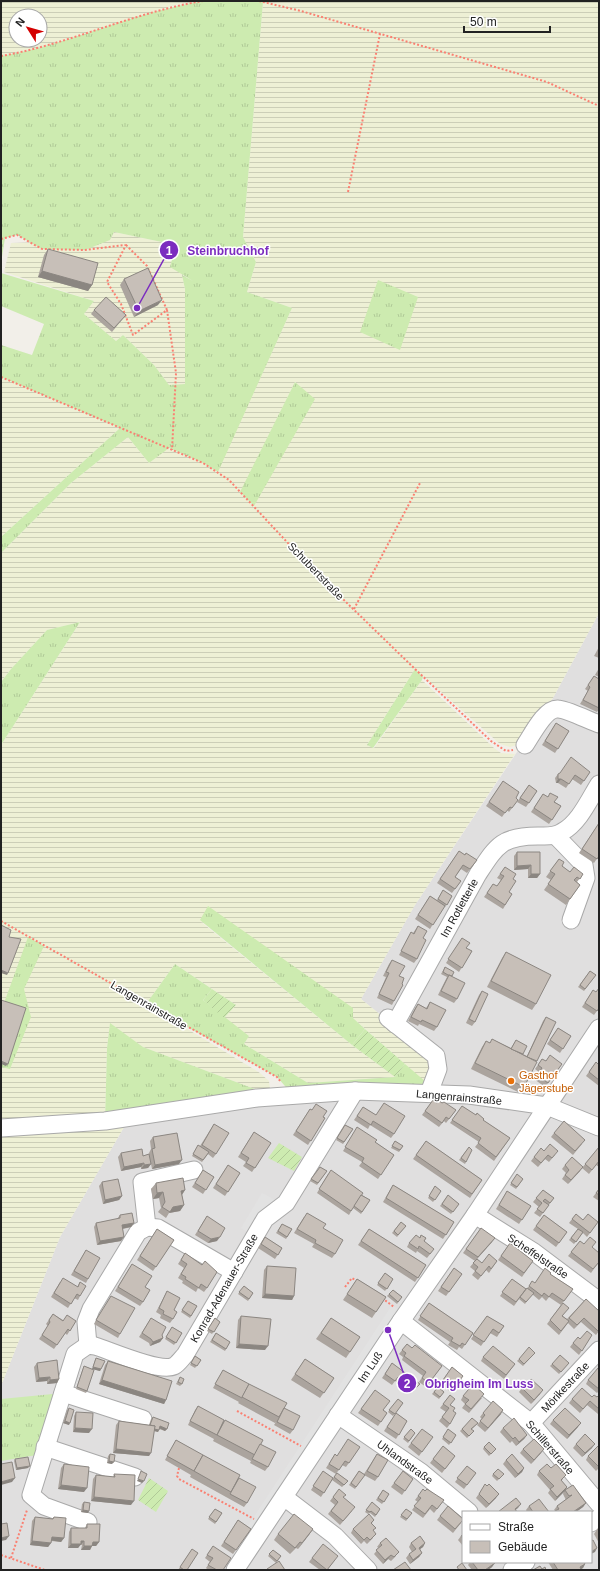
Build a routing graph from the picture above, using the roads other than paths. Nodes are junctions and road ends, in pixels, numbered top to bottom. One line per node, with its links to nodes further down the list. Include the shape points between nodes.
1 (599, 724): 2 (street, via 558,709 551,710 544,716)
2 (525, 745)
3 (599, 784): 4 (street, via 572,824)
4 (556, 836): 5 (street, via 584,865 586,878); 8 (street, Im Rotletterle, via 519,836 503,842 493,852 391,1021 436,1056 438,1069)
5 (571, 920)
6 (599, 1028): 9 (street, Im Luß)
7 (355, 1091): 8 (street, Langenrainstraße); 11 (street, Langenrainstraße, via 257,1098 112,1120); 15 (street, Konrad-Adenauer-Straße, via 286,1203 265,1219)
8 (429, 1093): 9 (street, Langenrainstraße, via 469,1095)
9 (547, 1106): 10 (street, Langenrainstraße); 13 (street, Im Luß)
10 (599, 1127)
11 (1, 1128)
12 (194, 1170): 14 (street, via 142,1182)
13 (475, 1215): 16 (street, Scheffelstraße, via 534,1252); 17 (street, Im Luß)
14 (147, 1227): 15 (street, via 158,1228); 18 (street, via 138,1232 91,1309 86,1322)
15 (234, 1272): 18 (street, Konrad-Adenauer-Straße, via 185,1355 174,1366 161,1367 142,1363)
16 (599, 1301)
17 (403, 1318): 21 (street, Im Luß); 23 (street, Schillerstraße)
18 (88, 1345): 20 (street, via 75,1354)
19 (599, 1350): 23 (street, Mörikestraße)
20 (63, 1393): 22 (street); 24 (street)
21 (338, 1415): 26 (street, Im Luß); 28 (street, Uhlandstraße, via 421,1472)
22 (143, 1419)
23 (531, 1423): 27 (street, Schillerstraße)
24 (45, 1447): 25 (street); 29 (street, via 31,1496 44,1506)
25 (135, 1477)
26 (284, 1497): 31 (street, Im Luß); 32 (street, via 335,1536)
27 (599, 1504)
28 (468, 1511)
29 (88, 1522)
30 (524, 1563): 33 (street)
31 (235, 1570)
32 (368, 1570)
33 (513, 1570)

